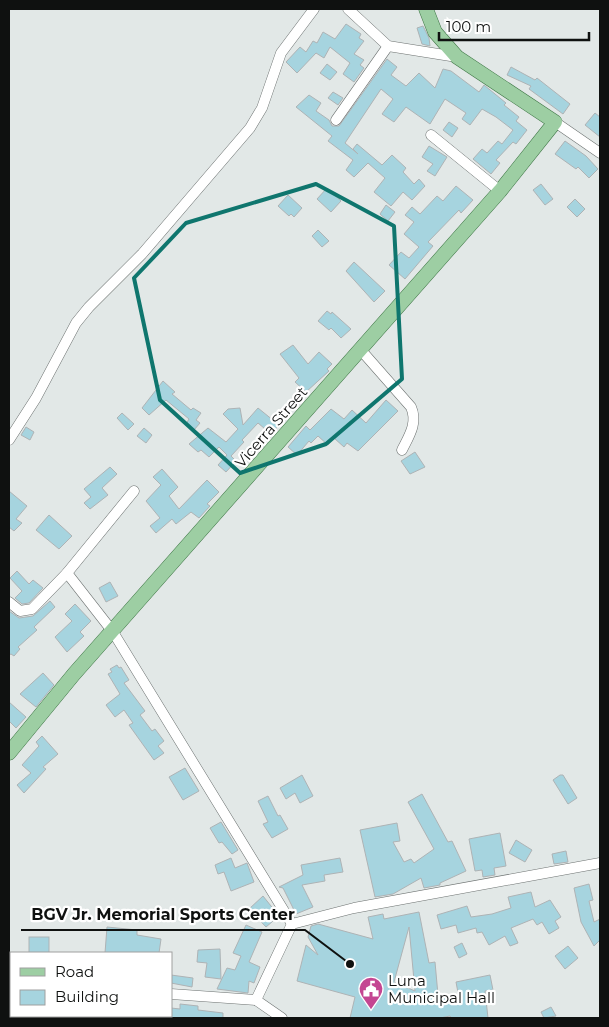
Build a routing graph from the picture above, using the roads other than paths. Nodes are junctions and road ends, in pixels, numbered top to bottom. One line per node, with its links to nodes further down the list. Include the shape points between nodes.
1 (314, 9): 12 (street, via 281,53 262,108 250,128 142,254 76,323 36,398)
2 (348, 9): 4 (street)
3 (426, 9): 5 (main road, via 435,32)
4 (388, 46): 5 (street); 6 (street)
5 (456, 57): 7 (main road)
6 (336, 120)
7 (555, 122): 9 (street); 10 (main road, Vicerra Street)
8 (431, 135): 10 (street)
9 (600, 153)
10 (500, 191): 11 (main road, Vicerra Street)
11 (360, 350): 13 (street, via 412,407 413,428); 17 (main road, Vicerra Street)
12 (9, 440)
13 (402, 450)
14 (134, 491): 15 (street)
15 (67, 573): 16 (street, via 27,611 20,611); 17 (street)
16 (9, 602)
17 (113, 632): 18 (main road, Vicerra Street); 20 (street)
18 (9, 753)
19 (600, 863): 20 (street, via 354,908)
20 (292, 924): 22 (street)
21 (172, 994): 22 (street)
22 (256, 1000): 23 (street)
23 (282, 1018)

